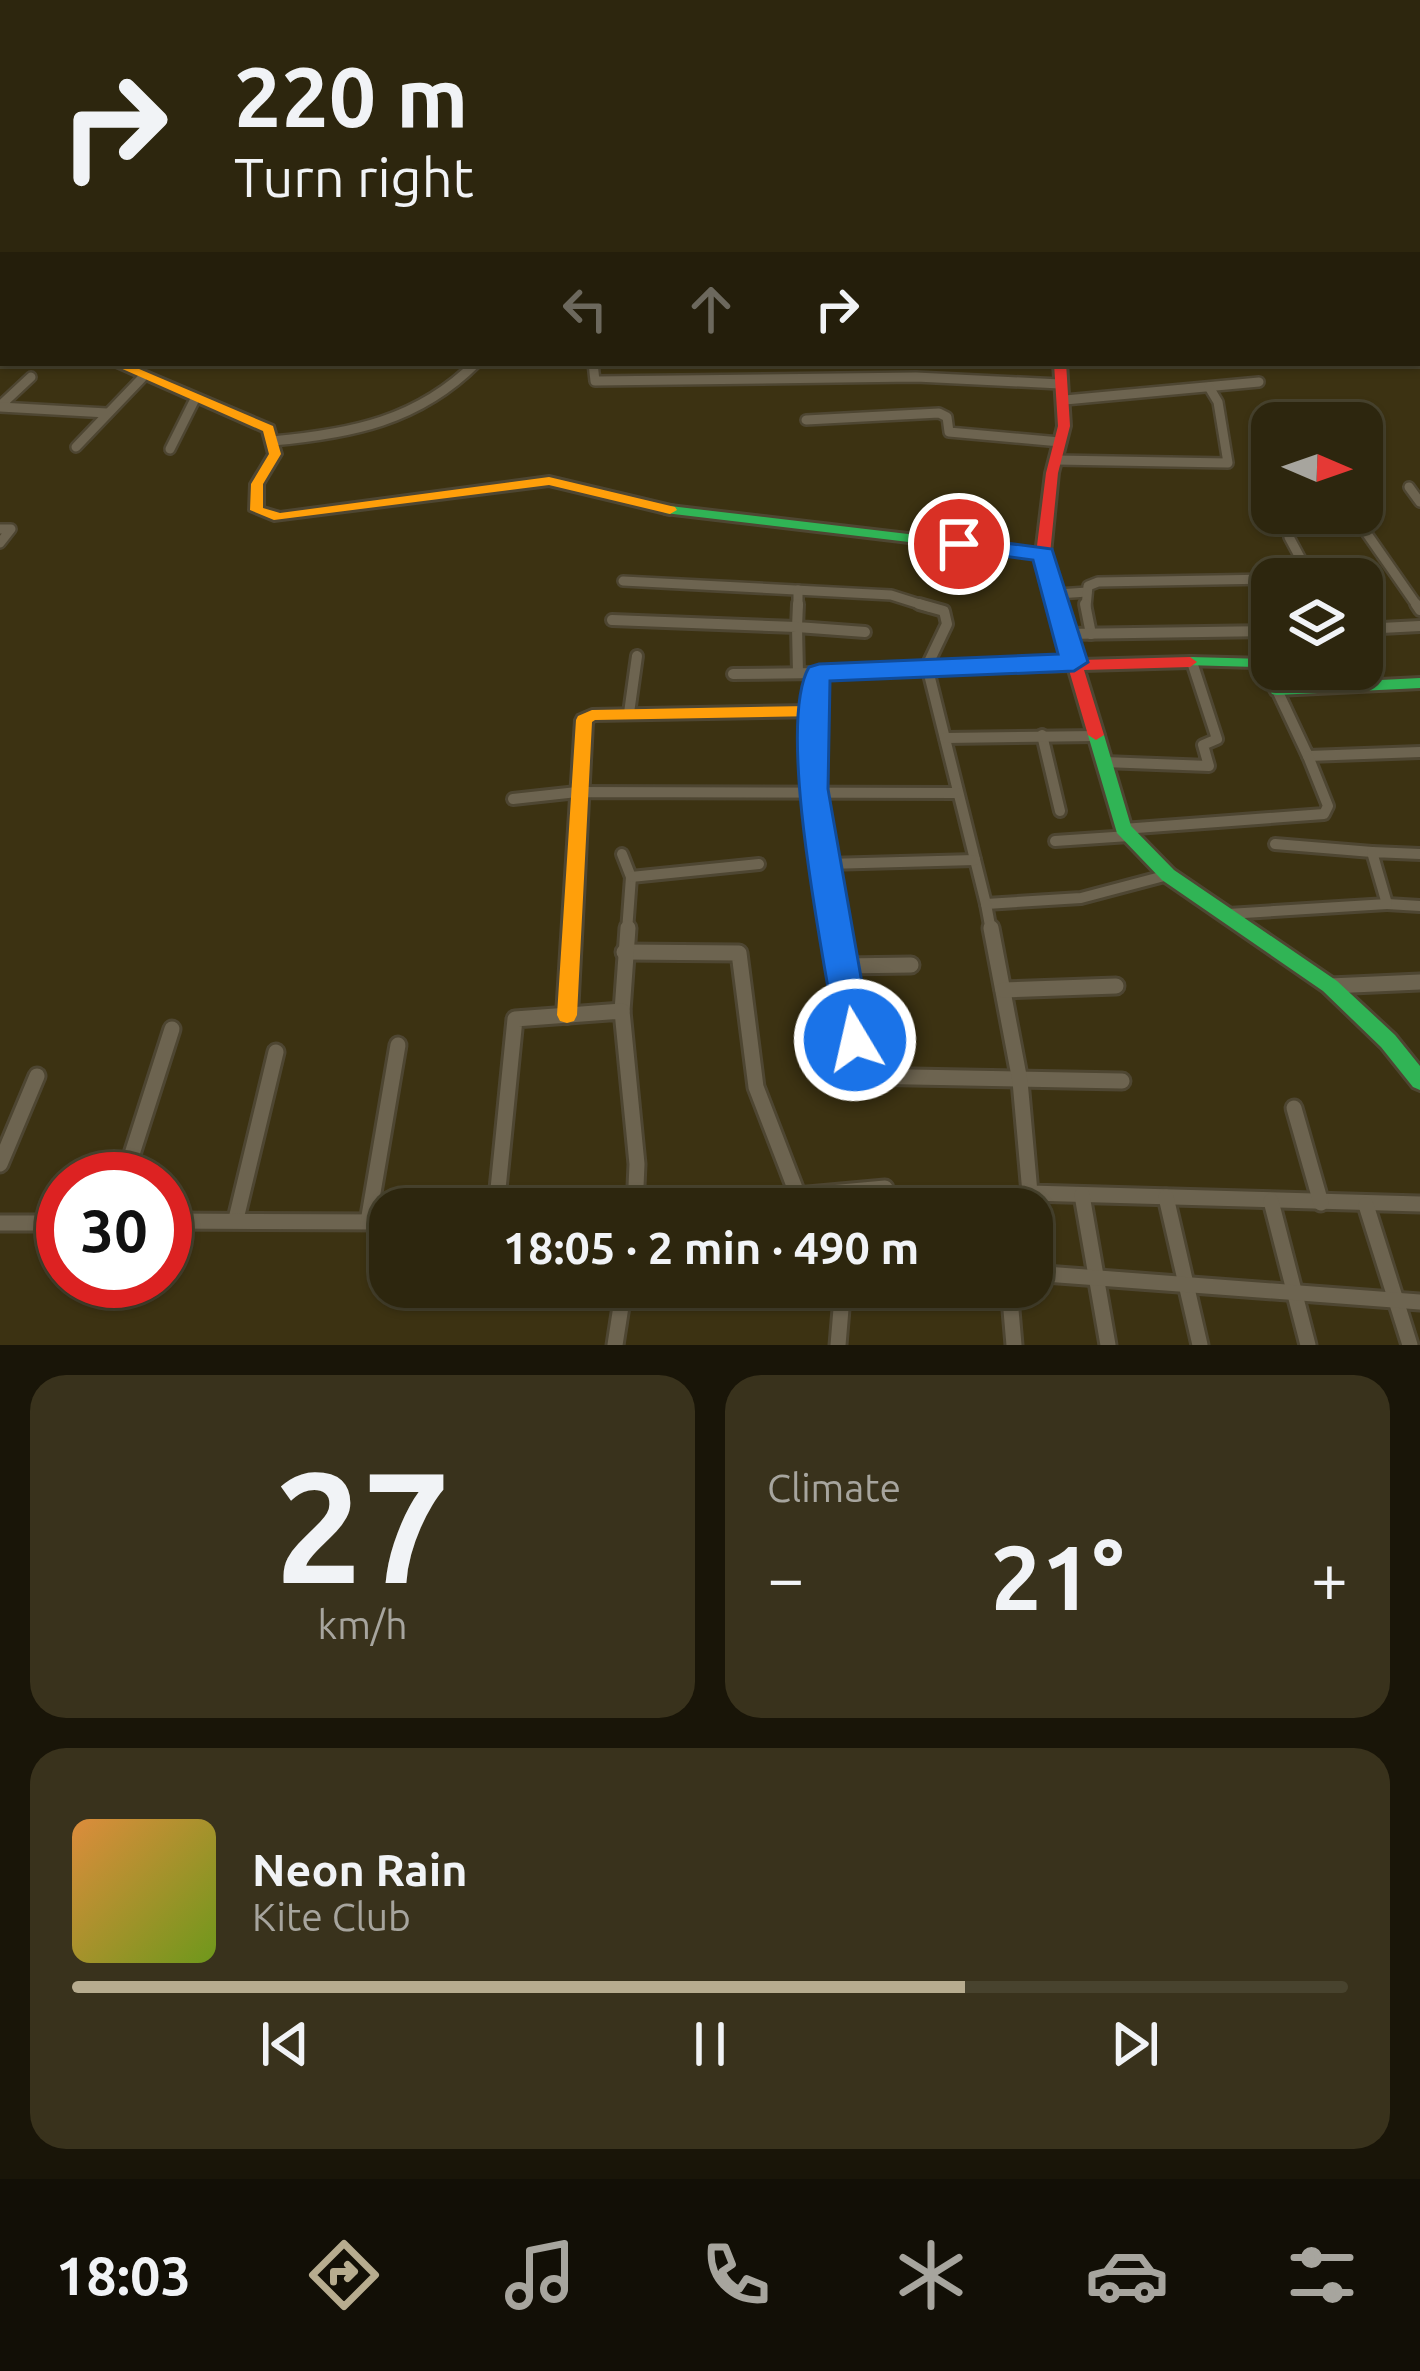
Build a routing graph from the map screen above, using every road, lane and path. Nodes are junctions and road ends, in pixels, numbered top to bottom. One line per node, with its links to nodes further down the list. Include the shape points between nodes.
1 (121, 366): 8 (street)
2 (473, 366): 18 (street, via 429,405 358,434)
3 (593, 366): 10 (street, via 595,381)
4 (773, 366): 10 (street)
5 (887, 366): 9 (street)
6 (1060, 366): 13 (street)
7 (31, 377): 15 (street)
8 (142, 377): 14 (street); 16 (street)
9 (889, 380): 10 (street); 13 (street)
10 (778, 382)
11 (1259, 382): 12 (street)
12 (1209, 387): 13 (street); 22 (street, via 1228,463)
13 (1063, 392): 19 (street)
14 (195, 399): 18 (street, via 269,429); 21 (street)
15 (0, 406): 16 (street)
16 (107, 413): 20 (street)
17 (806, 420): 19 (street, via 939,413 949,432)
18 (272, 441): 29 (street, via 275,454 256,484 257,510 279,517 549,481 648,507)
19 (1060, 442): 22 (street)
20 (76, 447)
21 (170, 449)
22 (1056, 460): 29 (street)
23 (1409, 488): 24 (street)
24 (1420, 502)
25 (0, 529): 28 (street, via 10,529)
26 (1367, 534): 36 (street)
27 (1289, 537): 30 (street)
28 (0, 543)
29 (1043, 554): 35 (street)
30 (1300, 558)
31 (1251, 579): 34 (street, via 1098,582)
32 (622, 581): 33 (street)
33 (798, 590): 39 (street); 49 (street, via 891,595 944,611)
34 (1087, 592): 35 (street); 44 (street)
35 (1058, 594): 43 (street)
36 (1420, 610)
37 (612, 620): 39 (street)
38 (1420, 626): 40 (street)
39 (797, 627): 41 (street); 50 (street)
40 (1383, 628)
41 (865, 632)
42 (1251, 632): 44 (street)
43 (1065, 634): 44 (street); 46 (street)
44 (1091, 634)
45 (637, 656): 57 (street)
46 (1074, 662): 47 (street); 49 (street); 59 (street)
47 (1192, 662): 48 (street); 63 (street, via 1217,740 1203,745 1209,766)
48 (1251, 662)
49 (927, 666): 51 (street); 60 (street)
50 (798, 673): 51 (street); 52 (street)
51 (819, 673): 56 (street)
52 (733, 674)
53 (1420, 683): 54 (street)
54 (1383, 685)
55 (1276, 690): 62 (street)
56 (817, 712): 57 (street); 64 (street)
57 (628, 713): 65 (street, via 584,720)
58 (1042, 735): 59 (street); 60 (street); 68 (street)
59 (1097, 736): 63 (street)
60 (945, 738): 66 (street)
61 (1420, 752): 62 (street)
62 (1308, 756): 69 (street, via 1324,814)
63 (1104, 762): 69 (street)
64 (813, 789): 65 (street); 66 (street); 76 (street)
65 (577, 792): 67 (street); 92 (street)
66 (958, 793): 75 (street)
67 (513, 799)
68 (1060, 811)
69 (1126, 832): 70 (street); 78 (street)
70 (1055, 841)
71 (1275, 844): 72 (street)
72 (1372, 853): 74 (street); 81 (street)
73 (622, 854): 79 (street)
74 (1420, 854)
75 (975, 860): 76 (street); 80 (street)
76 (826, 863): 86 (street)
77 (759, 864): 79 (street)
78 (1168, 875): 80 (street, via 1081,898); 83 (street)
79 (631, 877): 84 (street)
80 (986, 904): 90 (street)
81 (1387, 904): 82 (street); 83 (street)
82 (1420, 906)
83 (1228, 914): 89 (street)
84 (624, 952): 91 (street); 105 (street, via 739,952 756,1088)
85 (911, 965): 86 (street)
86 (843, 966): 98 (street, via 860,1076)
87 (1420, 982): 89 (street)
88 (1116, 986): 90 (street)
89 (1330, 986): 99 (street)
90 (1003, 990): 98 (street)
91 (622, 1011): 92 (street); 104 (street)
92 (567, 1015): 103 (street, via 515,1019)
93 (172, 1029): 101 (street)
94 (398, 1045): 114 (street)
95 (276, 1052): 112 (street)
96 (37, 1076): 102 (street)
97 (1122, 1081): 98 (street)
98 (1020, 1082): 106 (street, via 1030,1193)
99 (1420, 1082)
100 (1294, 1108): 109 (street)
101 (133, 1152)
102 (0, 1164)
103 (498, 1188)
104 (635, 1188)
105 (795, 1188)
106 (1082, 1195): 107 (street); 118 (street)
107 (1166, 1197): 108 (street); 119 (street)
108 (1271, 1201): 109 (street); 120 (street)
109 (1321, 1203): 111 (street)
110 (1420, 1204): 111 (street)
111 (1366, 1205): 121 (street)
112 (236, 1219): 113 (street); 114 (street)
113 (192, 1220)
114 (368, 1222)
115 (0, 1223): 116 (street)
116 (36, 1223)
117 (1053, 1275): 118 (street)
118 (1099, 1278): 119 (street); 129 (street)
119 (1188, 1286): 120 (street); 130 (street)
120 (1296, 1295): 121 (street); 131 (street)
121 (1396, 1302): 122 (street); 132 (street)
122 (1420, 1302)
123 (621, 1308): 126 (street)
124 (841, 1308): 127 (street)
125 (1011, 1308): 128 (street)
126 (615, 1345)
127 (838, 1345)
128 (1014, 1345)
129 (1108, 1345)
130 (1200, 1345)
131 (1308, 1345)
132 (1410, 1345)

